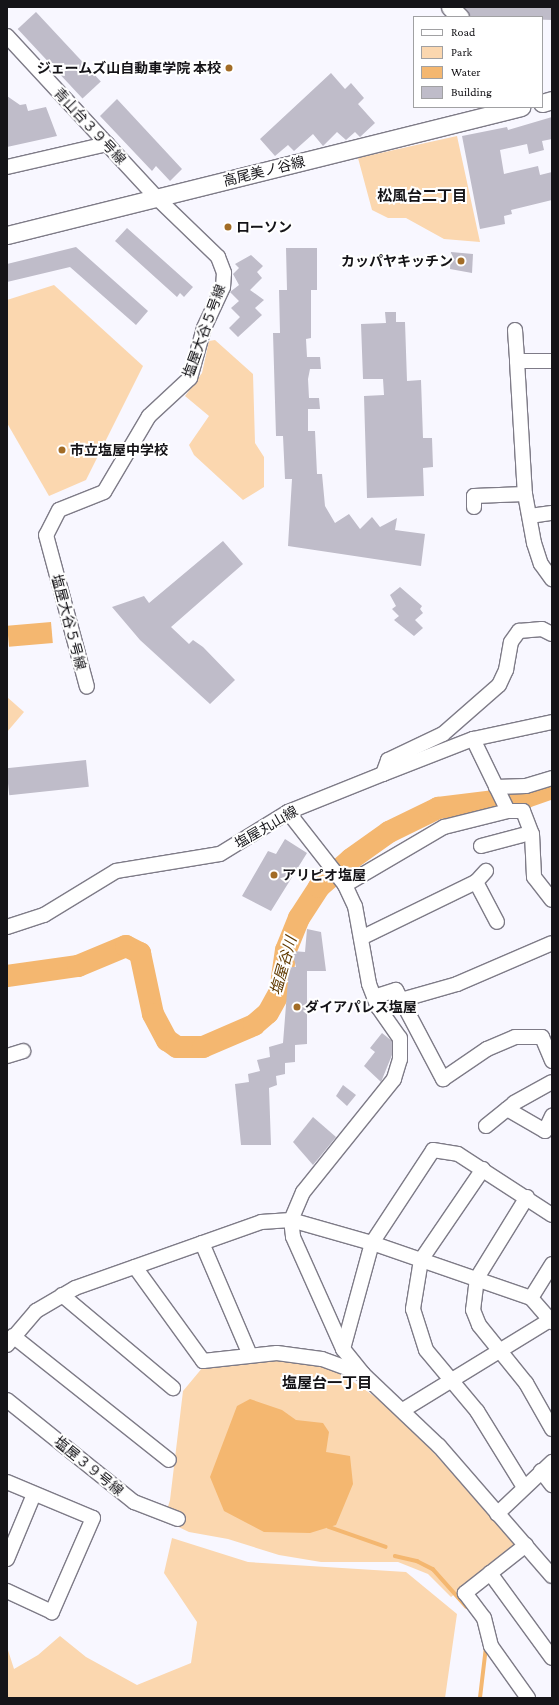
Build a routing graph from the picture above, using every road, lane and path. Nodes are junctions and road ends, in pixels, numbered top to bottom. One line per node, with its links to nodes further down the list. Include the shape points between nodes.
1 (450, 7): 2 (street)
2 (459, 16)
3 (7, 36): 5 (street, 青山台３９号線)
4 (513, 108): 7 (street, 高尾美ノ谷線)
5 (107, 144): 6 (street); 7 (street, 青山台３９号線)
6 (7, 167)
7 (157, 198): 8 (street, 高尾美ノ谷線); 18 (street, 塩屋大谷５号線, via 218,257 224,273 223,286 204,328 190,378 149,416 104,492 59,510 46,535)
8 (7, 235)
9 (515, 330): 10 (street)
10 (517, 361): 11 (street); 12 (street)
11 (552, 361)
12 (525, 494): 13 (street, via 474,496); 15 (street)
13 (474, 507)
14 (552, 513): 15 (street)
15 (530, 516): 16 (street, via 536,550)
16 (552, 579)
17 (552, 634): 21 (street, via 542,629 520,631 511,642 506,670 499,685 443,734 388,760)
18 (87, 687)
19 (552, 722): 20 (street, 塩屋丸山線)
20 (473, 739): 21 (street, 塩屋丸山線); 23 (street)
21 (383, 774): 26 (street, 塩屋丸山線)
22 (552, 778): 23 (street, via 526,786)
23 (496, 787): 24 (street)
24 (506, 807): 25 (street); 32 (street, via 444,827)
25 (523, 811): 27 (street, via 518,824); 33 (street, via 532,834 534,877)
26 (288, 812): 32 (street); 35 (street, 塩屋丸山線, via 220,854 116,871 44,915)
27 (523, 835): 28 (street); 29 (street)
28 (481, 846)
29 (524, 850)
30 (486, 872): 31 (street)
31 (476, 882): 34 (street); 36 (street)
32 (345, 885): 36 (street, via 355,906)
33 (552, 900)
34 (497, 922)
35 (7, 927)
36 (360, 938): 38 (street)
37 (552, 943): 39 (street, via 457,984)
38 (374, 997): 39 (street, via 396,990); 50 (street, via 400,1038 400,1059 394,1079 303,1192)
39 (401, 1000): 42 (street, via 443,1079 486,1049 515,1037 542,1037)
40 (23, 1050): 41 (street)
41 (7, 1056)
42 (552, 1061)
43 (552, 1082): 44 (street)
44 (507, 1109): 45 (street, via 544,1131); 46 (street)
45 (552, 1116)
46 (486, 1126)
47 (483, 1169): 48 (street); 52 (street, via 458,1154 433,1150); 53 (street)
48 (527, 1197): 49 (street); 56 (street)
49 (552, 1215)
50 (291, 1220): 51 (street, via 261,1222); 52 (street); 61 (street, via 293,1237)
51 (202, 1243): 55 (street); 63 (street)
52 (372, 1243): 53 (street); 61 (street)
53 (421, 1260): 56 (street); 65 (street, via 414,1309 426,1350)
54 (552, 1264): 58 (street)
55 (135, 1267): 57 (street); 63 (street, via 203,1361)
56 (477, 1278): 58 (street); 62 (street, via 473,1310)
57 (62, 1295): 60 (street, via 36,1311); 66 (street)
58 (531, 1298): 59 (street)
59 (551, 1321): 62 (street)
60 (10, 1340): 70 (street)
61 (343, 1349): 64 (street)
62 (499, 1351): 65 (street); 69 (street, via 526,1383)
63 (250, 1355): 64 (street, via 277,1353 322,1360)
64 (364, 1374): 68 (street)
65 (452, 1380): 68 (street); 75 (street, via 477,1410)
66 (173, 1388)
67 (7, 1400): 78 (street, 塩屋３９号線, via 134,1502)
68 (403, 1410): 77 (street)
69 (552, 1429)
70 (168, 1460)
71 (552, 1462): 72 (street)
72 (540, 1471): 74 (street); 75 (street)
73 (7, 1482): 76 (street)
74 (552, 1484)
75 (524, 1487): 77 (street)
76 (34, 1494): 80 (street); 83 (street, via 93,1518 52,1612)
77 (497, 1514): 79 (street)
78 (178, 1519)
79 (526, 1545): 81 (street); 82 (street)
80 (7, 1559)
81 (490, 1573): 84 (street); 85 (street, via 465,1593 484,1618 491,1646)
82 (552, 1576)
83 (7, 1591)
84 (552, 1658)
85 (528, 1698)

